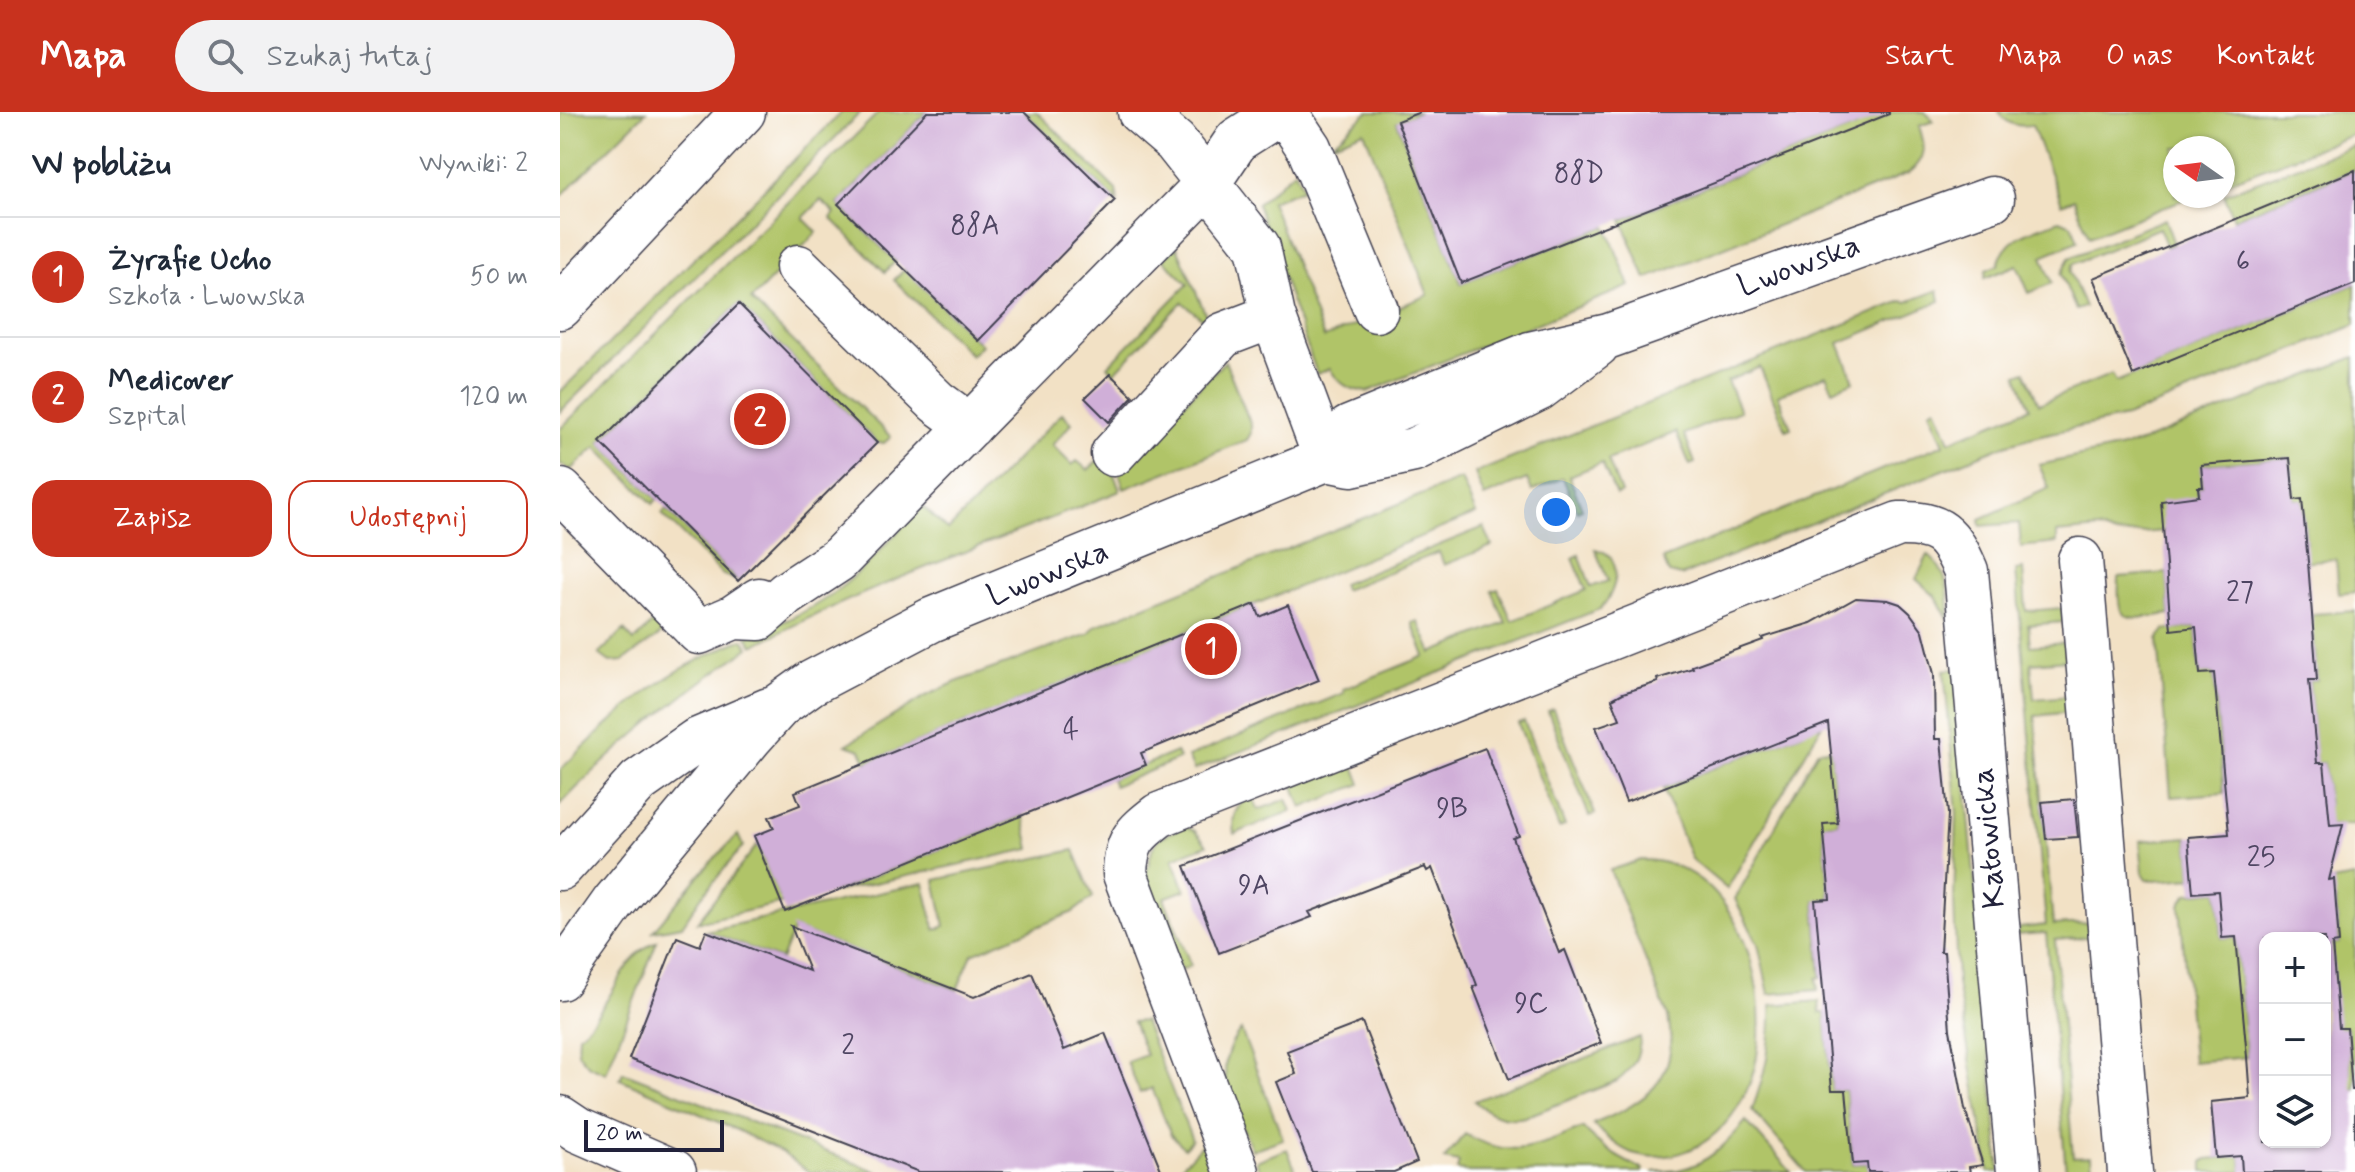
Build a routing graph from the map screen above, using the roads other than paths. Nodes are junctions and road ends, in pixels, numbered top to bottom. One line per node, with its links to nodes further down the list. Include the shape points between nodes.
1 (743, 112): 8 (street)
2 (1113, 112): 5 (street)
3 (1140, 112): 5 (street)
4 (1283, 112): 5 (street, via 1252,157); 9 (street, via 1309,148)
5 (1186, 175): 10 (street, via 1244,279); 11 (street)
6 (1992, 199): 13 (street, Lwowska, via 1609,336 1538,389 1414,450 1351,464)
7 (798, 267): 11 (street, via 937,402)
8 (560, 307)
9 (1376, 310)
10 (1273, 316): 12 (street, via 1223,335); 13 (street)
11 (970, 426): 14 (street, via 838,560 759,618 734,617 699,632)
12 (1113, 454)
13 (1326, 459): 16 (street, Lwowska, via 931,620 811,683)
14 (561, 491)
15 (2080, 560): 23 (street)
16 (779, 706): 17 (street, Lwowska, via 696,741 639,781); 18 (street, Lwowska, via 614,902)
17 (560, 868)
18 (560, 978)
19 (560, 1118): 20 (street)
20 (674, 1172)
21 (1237, 1172): 22 (street, Katowicka, via 1125,874 1126,851 1138,831 1159,815 1899,524 1923,524 1944,533 1966,571)
22 (2019, 1172)
23 (2130, 1172)

